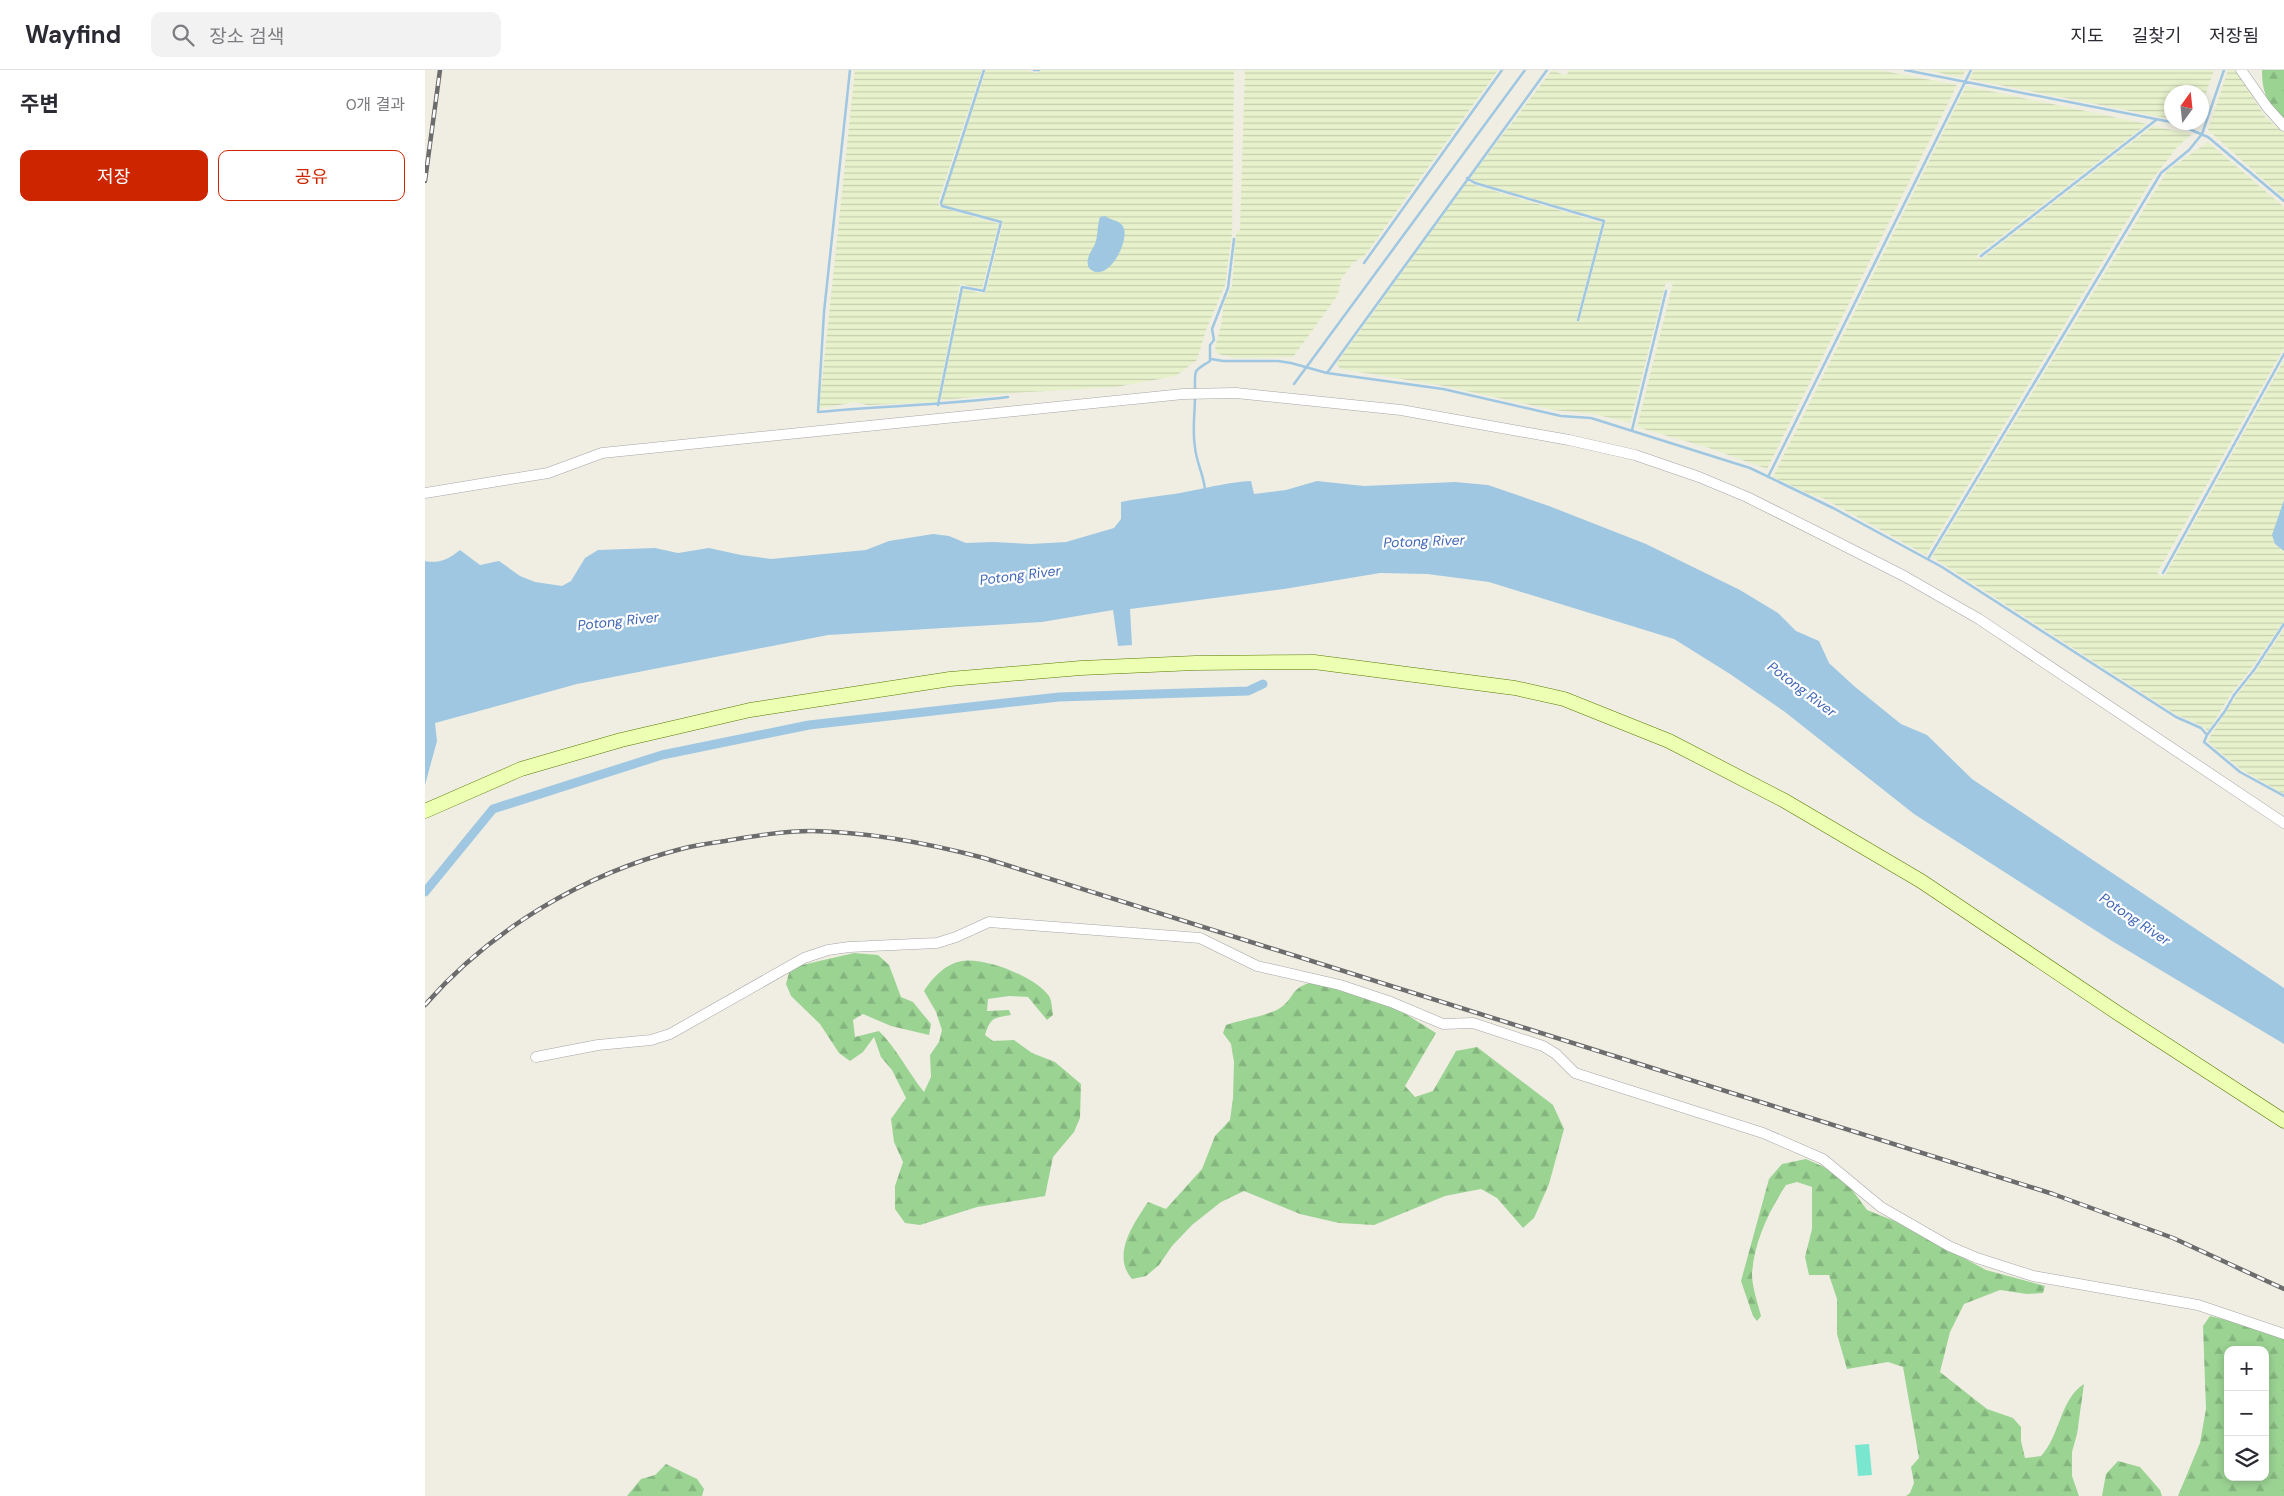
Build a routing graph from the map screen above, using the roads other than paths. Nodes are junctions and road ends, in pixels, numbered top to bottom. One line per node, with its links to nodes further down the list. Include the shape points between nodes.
1 (2241, 70): 2 (street)
2 (2284, 126)
3 (425, 493): 5 (street, via 549,473 602,453 1183,394 1236,393 1410,412 1569,440 1635,455 1699,477 1747,497 1904,576 1979,618)
4 (425, 811): 7 (main road, via 521,770 621,740 750,710 950,679 1195,663 1314,662 1515,688 1564,699 1602,713 1669,741 1777,797 1921,881)
5 (2284, 823)
6 (536, 1057): 8 (street, via 598,1045 651,1040 670,1034 804,958 828,950 937,943 989,922 1200,938 1257,966 1341,986 1443,1024 1473,1023 1543,1046 1575,1073 1763,1133 1823,1159 1881,1207 1949,1246 1977,1258 2033,1276 2198,1306)
7 (2284, 1121)
8 (2284, 1334)

